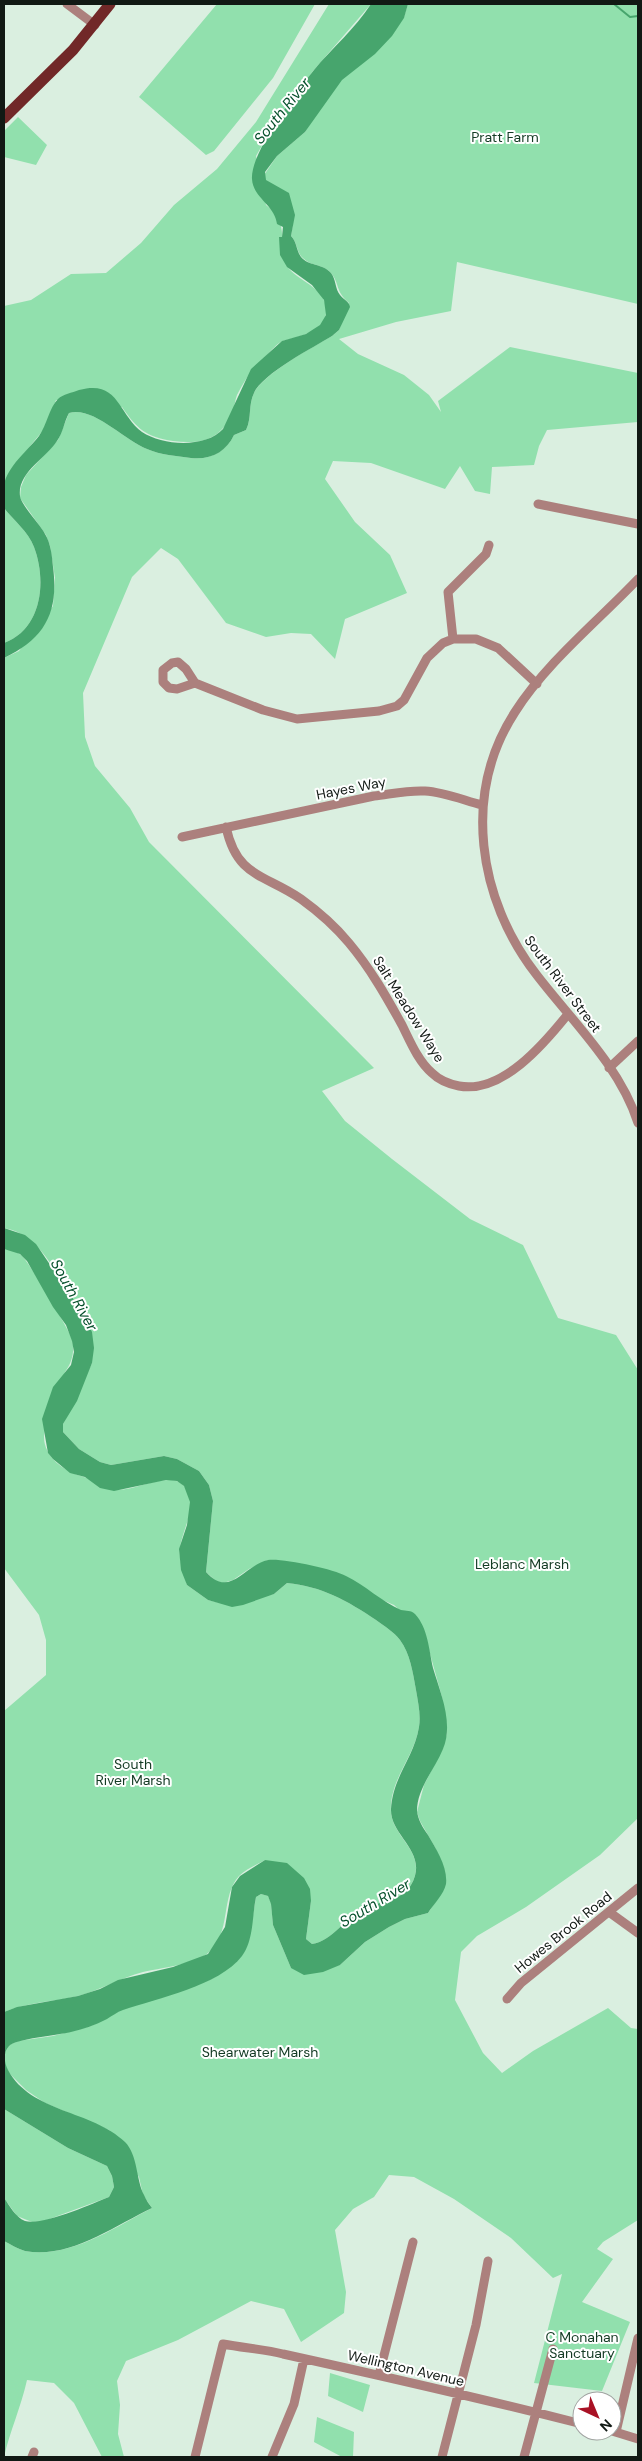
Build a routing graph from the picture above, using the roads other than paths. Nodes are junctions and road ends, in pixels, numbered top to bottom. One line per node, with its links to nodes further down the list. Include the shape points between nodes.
1 (67, 4): 3 (street)
2 (110, 4): 3 (main road)
3 (94, 25): 4 (main road)
4 (4, 118)
5 (538, 504): 6 (street)
6 (638, 524)
7 (489, 544): 9 (street, via 486,554 448,592)
8 (638, 579): 11 (street, South River Street)
9 (454, 639): 10 (street, via 443,643 427,658 404,700 397,706 378,711 296,720); 11 (street, via 489,643)
10 (195, 683)
11 (537, 684): 12 (street, South River Street, via 515,712 494,752)
12 (482, 805): 13 (street, Hayes Way, via 436,793 411,792 374,796); 15 (street, South River Street, via 481,828 487,869 499,912 523,957)
13 (226, 827): 14 (street, Hayes Way); 15 (street, Salt Meadow Waye, via 234,853 247,868 300,898 347,940 368,966 424,1064 438,1078 471,1087 500,1077 530,1057)
14 (182, 838)
15 (568, 1014): 17 (street, South River Street)
16 (638, 1041): 17 (street)
17 (609, 1068): 18 (street, South River Street)
18 (638, 1123)
19 (638, 1888): 20 (street, Howes Brook Road)
20 (609, 1912): 21 (street); 22 (street, Howes Brook Road, via 521,1983)
21 (638, 1933)
22 (507, 1999)
23 (413, 2242): 28 (street)
24 (488, 2261): 29 (street, via 479,2313)
25 (638, 2338): 30 (street)
26 (553, 2349): 31 (street)
27 (304, 2359): 28 (street, Wellington Avenue); 35 (street, Wellington Avenue, via 223,2344); 36 (street, via 294,2404)
28 (379, 2375): 29 (street, Wellington Avenue)
29 (458, 2393): 31 (street, Wellington Avenue); 37 (street)
30 (622, 2400)
31 (536, 2412): 32 (street, Wellington Avenue); 38 (street)
32 (572, 2421)
33 (622, 2434): 34 (street)
34 (638, 2439)
35 (195, 2457)
36 (272, 2457)
37 (442, 2457)
38 (524, 2457)

